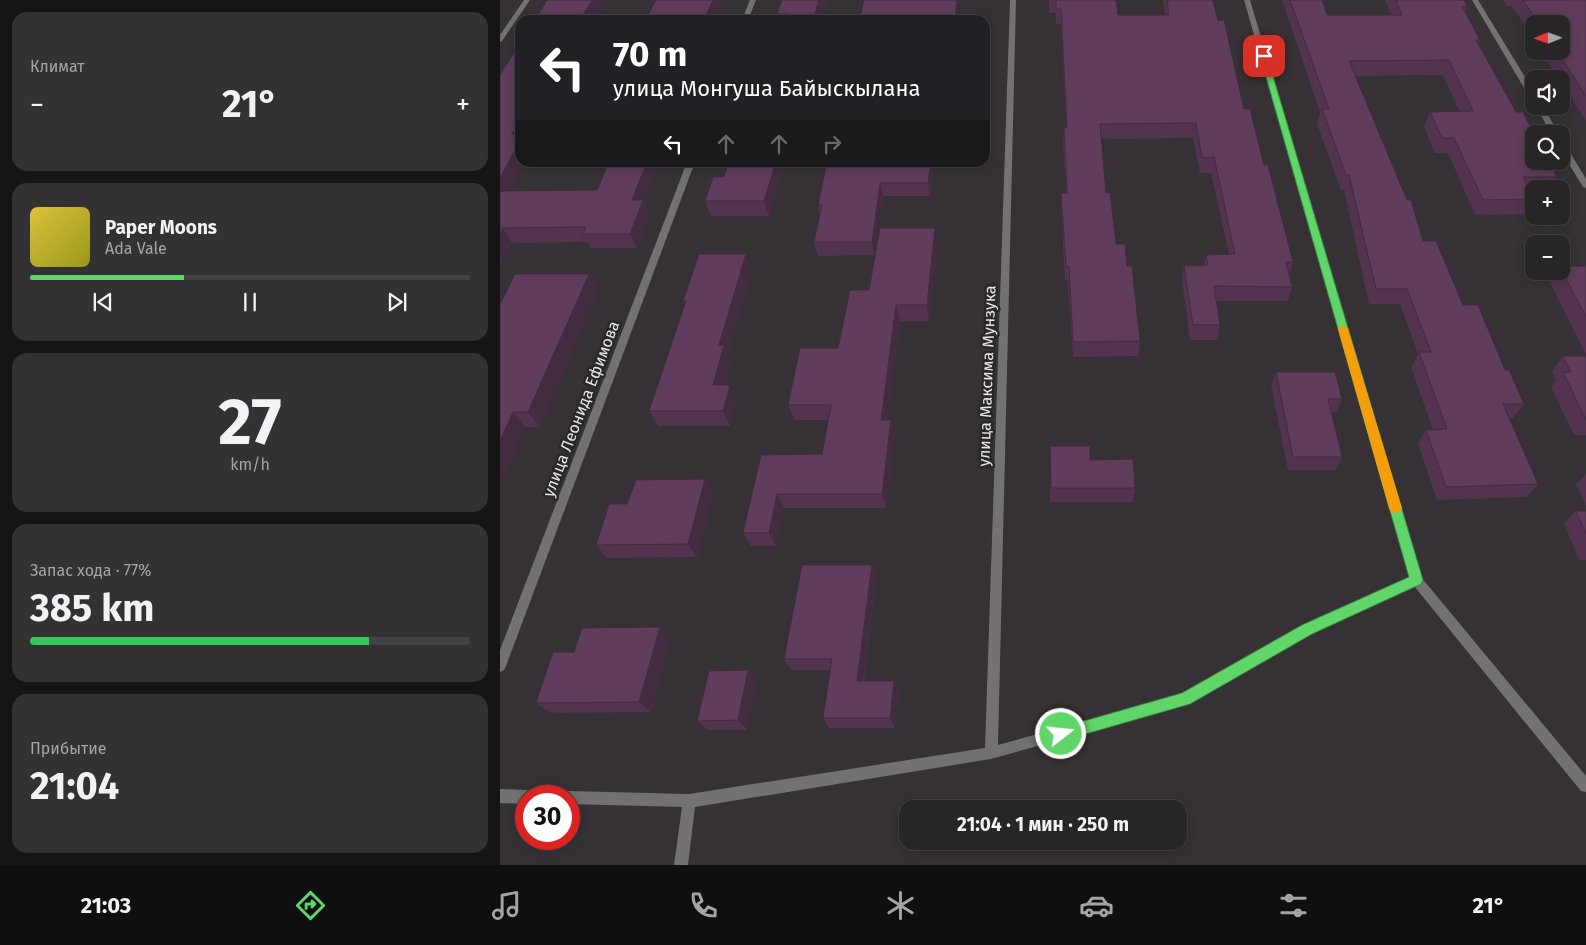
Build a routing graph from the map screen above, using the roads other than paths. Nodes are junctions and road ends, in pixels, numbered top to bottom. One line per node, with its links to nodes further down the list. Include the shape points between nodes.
1 (527, 0): 6 (street)
2 (753, 0): 7 (street)
3 (1013, 0): 16 (street, улица Максима Мунзука)
4 (1247, 0): 14 (street)
5 (1475, 0): 10 (street)
6 (517, 15)
7 (747, 15)
8 (515, 18): 9 (street)
9 (500, 40)
10 (1525, 83)
11 (1570, 159): 13 (street)
12 (689, 167): 15 (street, улица Леонида Ефимова)
13 (1586, 185)
14 (1416, 580): 16 (street, via 1307,630 1185,699); 17 (street)
15 (500, 666)
16 (991, 753): 21 (street)
17 (1586, 786)
18 (500, 796): 19 (street)
19 (515, 797)
20 (580, 798): 21 (street)
21 (689, 800): 22 (street)
22 (681, 865)

